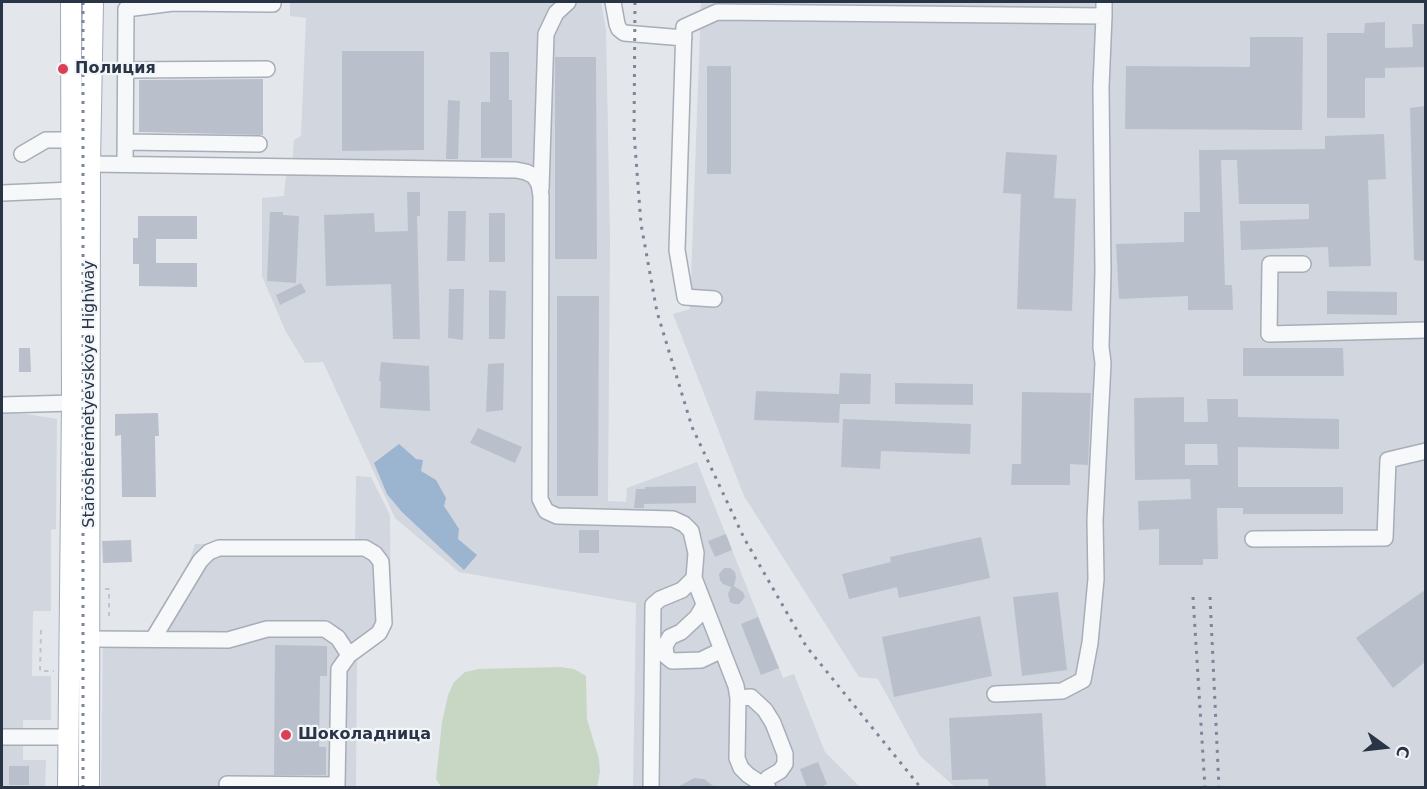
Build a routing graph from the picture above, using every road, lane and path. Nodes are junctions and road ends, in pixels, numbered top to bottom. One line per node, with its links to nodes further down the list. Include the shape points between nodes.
1 (71, 2): 12 (main road, Starosheremetyevskoye Highway)
2 (93, 2): 14 (main road, Starosheremetyevskoye Highway)
3 (568, 2): 17 (street, via 556,13 546,34)
4 (613, 2): 7 (street, via 616,24 624,33)
5 (273, 4): 9 (street, via 173,3 126,9)
6 (1104, 9): 7 (street, via 717,12 684,27); 36 (street, via 1104,363 1090,643 1083,680 1062,691)
7 (684, 38): 20 (street, via 677,250 685,297)
8 (267, 69): 9 (street)
9 (125, 70): 10 (street)
10 (125, 142): 11 (street); 15 (street)
11 (259, 144)
12 (72, 145): 13 (street, via 46,140); 16 (main road, Starosheremetyevskoye Highway)
13 (26, 155)
14 (90, 164): 15 (street); 31 (main road, Starosheremetyevskoye Highway)
15 (125, 165): 17 (street, via 516,170 534,176)
16 (72, 190): 18 (street); 22 (main road, Starosheremetyevskoye Highway)
17 (541, 196): 26 (street, via 540,499 546,511 557,516 673,519 684,524 694,540)
18 (2, 197)
19 (1303, 264): 21 (street, via 1270,264 1269,334)
20 (714, 299)
21 (1425, 330)
22 (72, 403): 23 (street); 39 (main road, Starosheremetyevskoye Highway)
23 (2, 405)
24 (1425, 451): 25 (street, via 1388,460 1385,538)
25 (1253, 539)
26 (694, 578): 28 (street); 44 (street, via 682,590 653,604)
27 (109, 594): 29 (path)
28 (704, 604): 33 (street); 33 (street, via 697,617 670,637 665,646 666,656 672,661 701,660)
29 (109, 616)
30 (41, 630): 35 (path, via 40,671)
31 (90, 639): 32 (street); 43 (main road, Starosheremetyevskoye Highway, via 97,744)
32 (153, 639): 34 (street, via 228,640 267,629 325,629 338,638); 34 (street, via 209,552 219,548 365,548 381,562 384,622 379,633)
33 (722, 650): 37 (street)
34 (349, 655): 40 (street, via 339,669 337,785)
35 (54, 671)
36 (995, 694)
37 (738, 698): 41 (street, via 737,758 741,768); 41 (street, via 751,697 765,710 785,754 785,764 768,778)
38 (2, 737): 39 (street)
39 (69, 737): 42 (main road, Starosheremetyevskoye Highway)
40 (227, 784)
41 (765, 786)
42 (68, 788)
43 (89, 788)
44 (651, 788)

